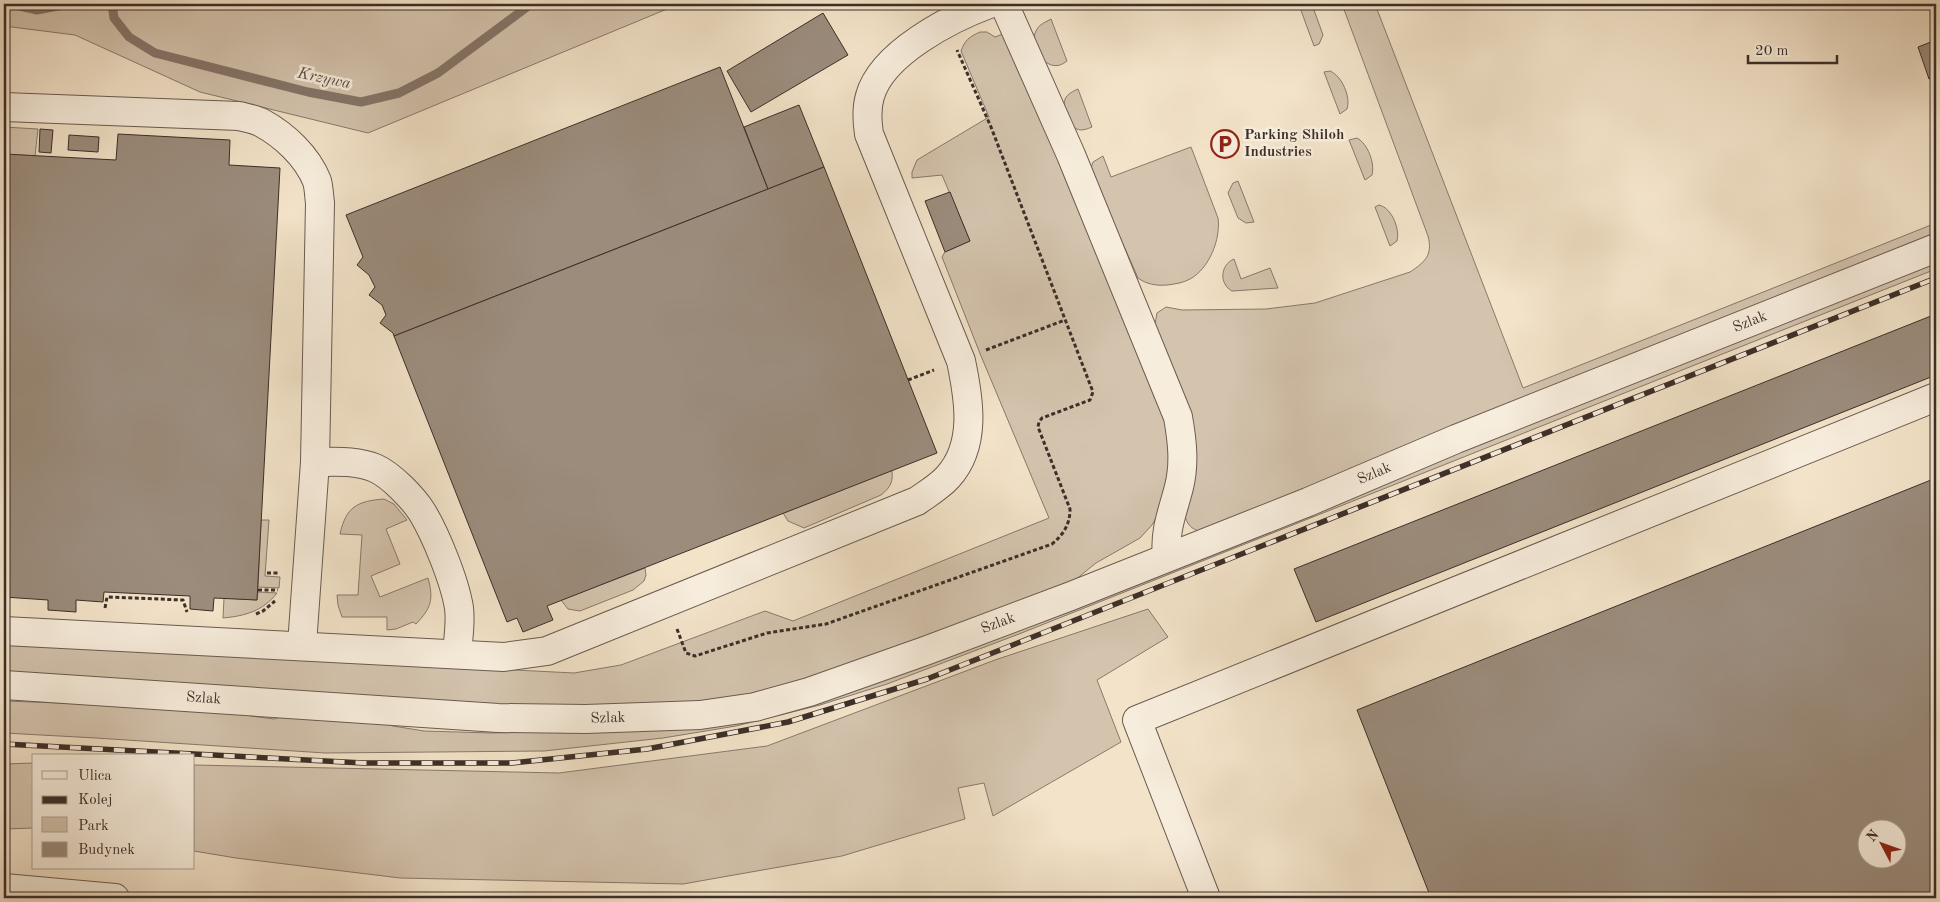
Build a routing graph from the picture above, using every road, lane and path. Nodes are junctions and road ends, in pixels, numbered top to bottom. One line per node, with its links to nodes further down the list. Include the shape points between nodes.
1 (989, 4): 14 (street, via 922,38 894,59 870,94 867,115 868,134 961,361 969,425 966,445 949,476 917,500 546,651 504,657)
2 (1004, 4): 9 (street, via 1071,155 1178,417 1182,463 1180,485 1167,531)
3 (4, 107): 8 (street, via 239,116 260,122 296,149 310,166 317,182 320,204)
4 (1936, 248): 9 (street, Szlak)
5 (1065, 320): 6 (path)
6 (998, 346)
7 (1936, 396): 18 (street, via 1137,720)
8 (315, 462): 13 (street); 14 (street, via 355,463 376,468 396,483 422,512 438,544 459,609)
9 (1167, 556): 15 (street, Szlak, via 1071,596 809,692 755,707 700,715 498,718)
10 (258, 590): 11 (path)
11 (282, 591)
12 (4, 630): 13 (street)
13 (302, 645): 14 (street)
14 (457, 654)
15 (4, 685)
16 (4, 888): 17 (street)
17 (115, 898)
18 (1206, 898)

